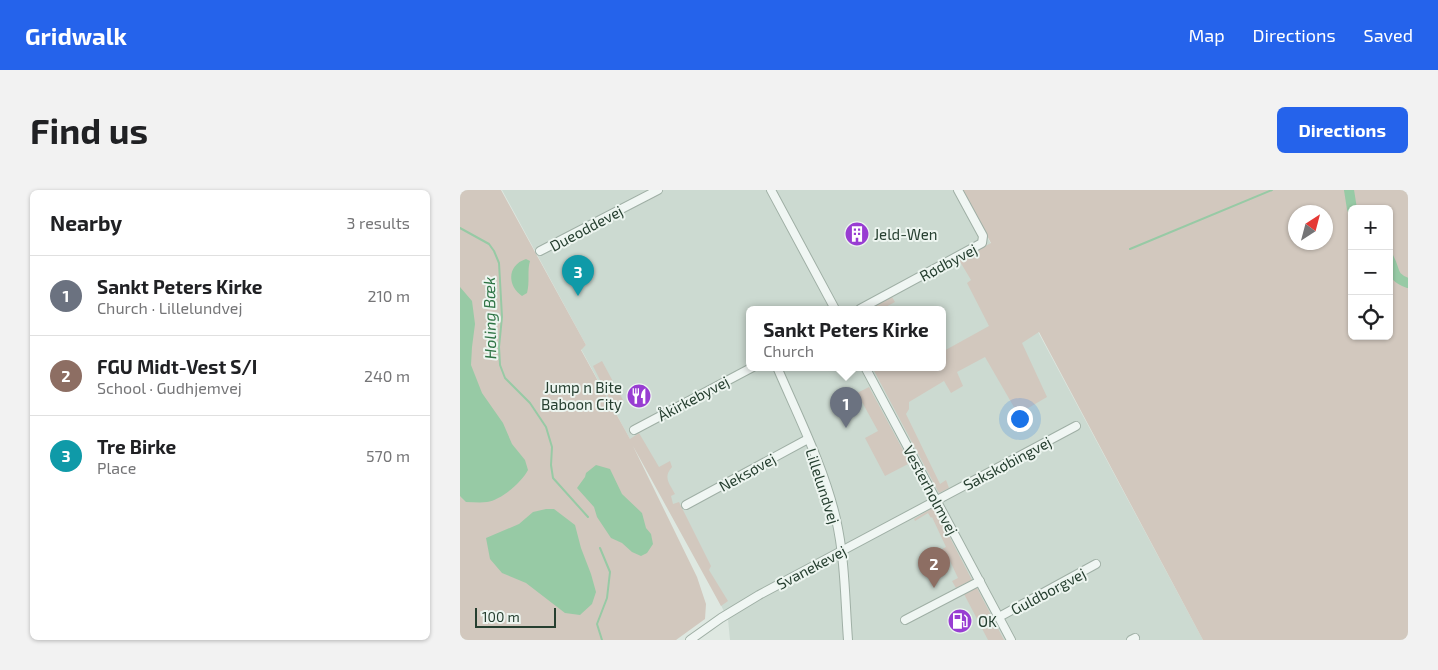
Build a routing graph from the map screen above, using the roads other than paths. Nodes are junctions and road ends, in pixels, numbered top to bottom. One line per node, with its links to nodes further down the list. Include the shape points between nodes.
1 (658, 190): 4 (street, Dueoddevej)
2 (771, 190): 5 (street)
3 (958, 190): 6 (street, Rødbyvej, via 983,236 982,243)
4 (540, 251)
5 (832, 306)
6 (866, 306)
7 (746, 371): 11 (street, Åkirkebyvej)
8 (779, 371): 12 (street, Lillelundvej)
9 (867, 371): 13 (street, Vesterholmvej)
10 (1076, 426): 13 (street, Sakskøbingvej)
11 (634, 430)
12 (808, 439): 14 (street, Neksøvej); 15 (street, Lillelundvej, via 828,489)
13 (937, 500): 15 (street, Svanekevej); 17 (street, Vesterholmvej)
14 (686, 506)
15 (841, 551): 20 (street, Svanekevej, via 759,595); 21 (street, Lillelundvej)
16 (1096, 564): 18 (street, Guldborgvej)
17 (980, 581): 18 (street, Vesterholmvej); 19 (street)
18 (999, 617): 22 (street, Vesterholmvej)
19 (906, 620)
20 (690, 640)
21 (848, 640)
22 (1011, 640)

